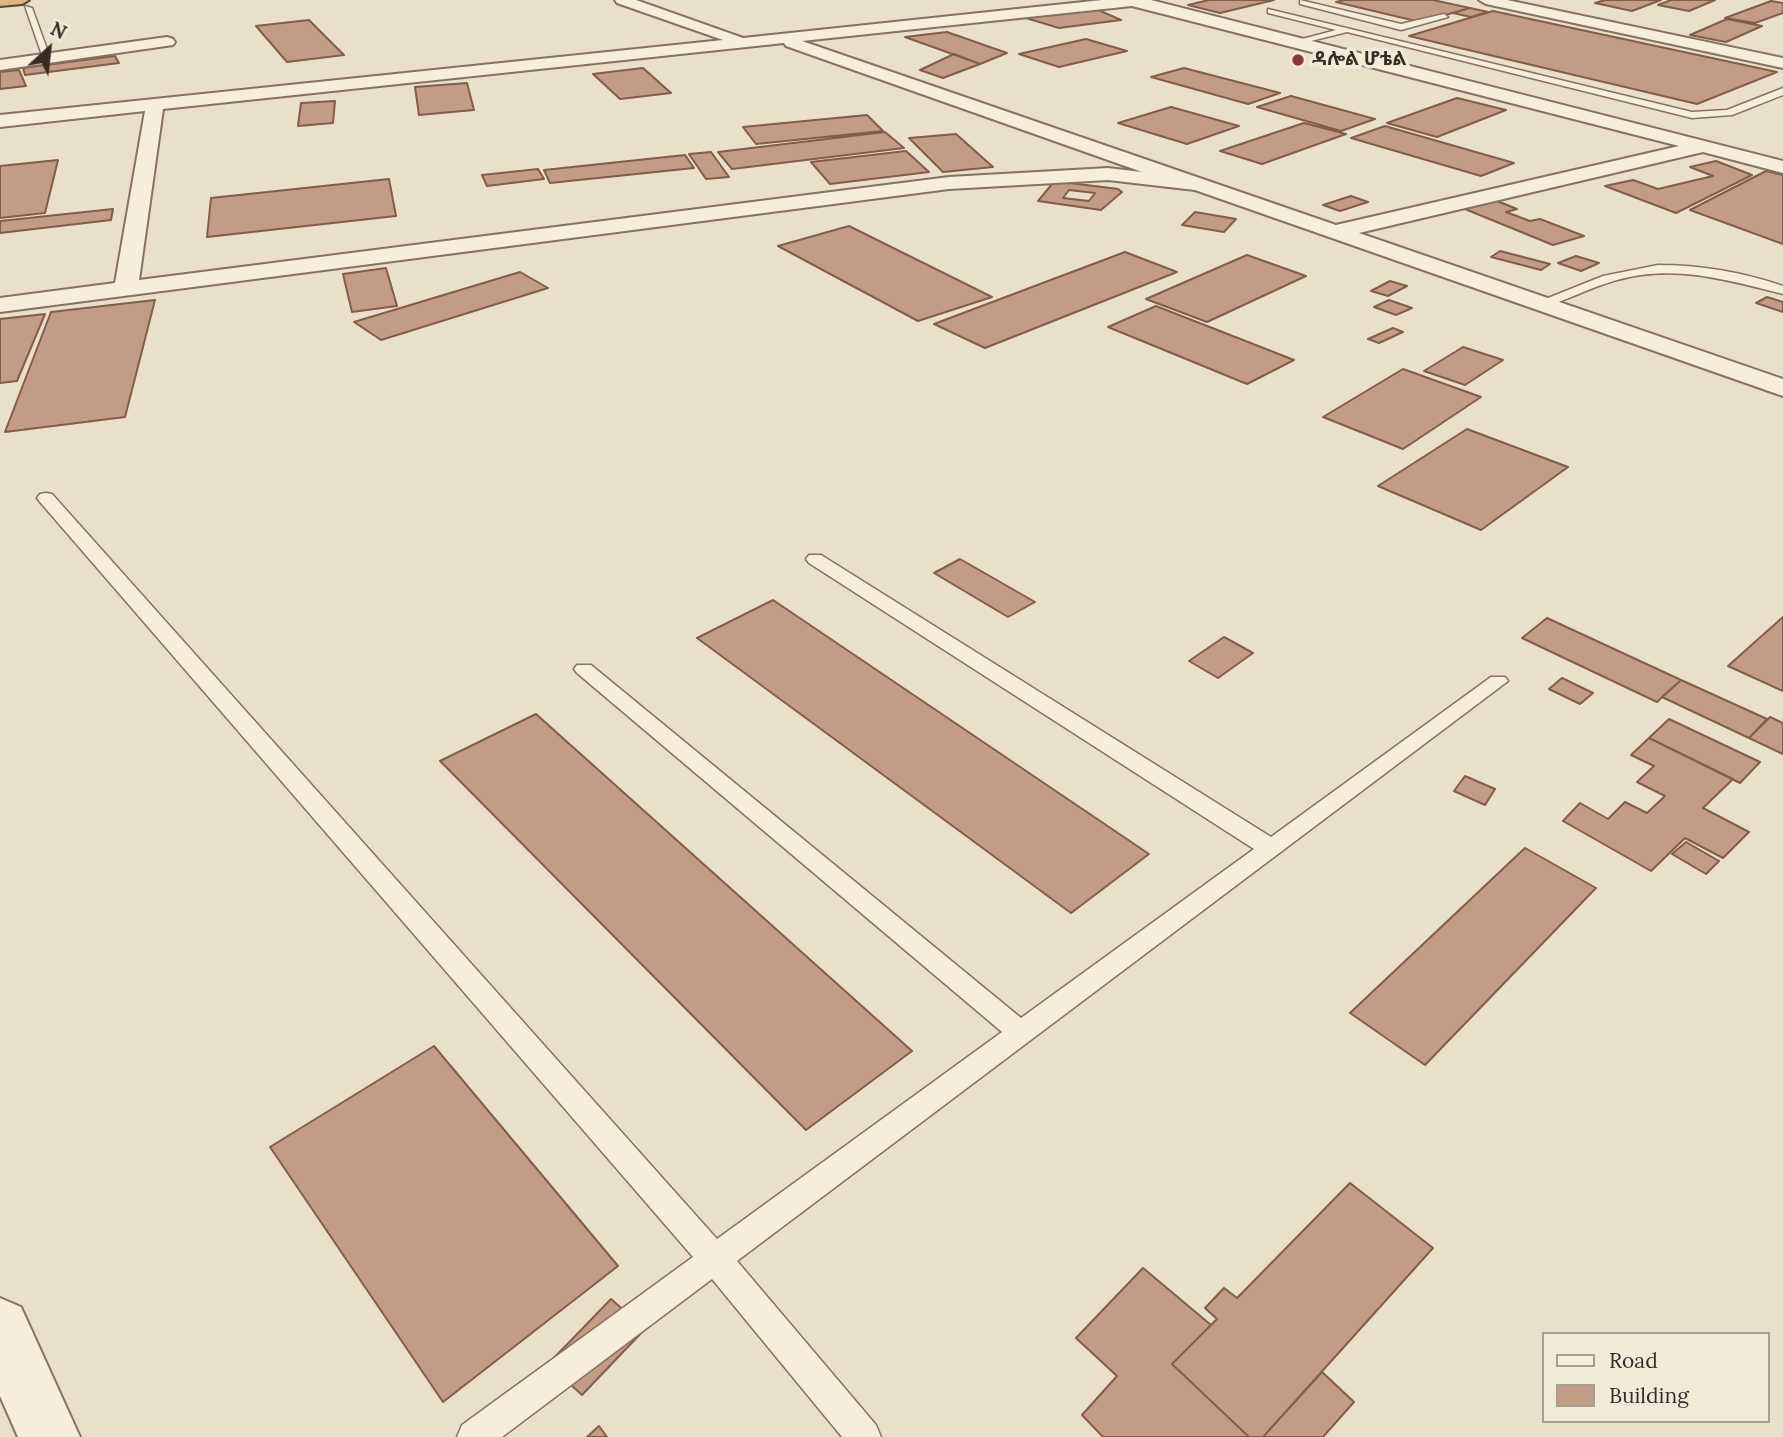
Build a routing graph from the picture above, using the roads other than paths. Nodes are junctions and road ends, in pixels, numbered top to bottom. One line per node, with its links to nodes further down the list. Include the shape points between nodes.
1 (622, 0): 12 (street)
2 (1486, 0): 15 (street)
3 (1134, 1): 10 (street); 13 (street)
4 (0, 2): 6 (highway)
5 (1297, 2): 8 (lane); 9 (lane, via 1271,10)
6 (25, 4): 14 (lane)
7 (1444, 17): 8 (lane, via 1406,27)
8 (1381, 22): 9 (lane)
9 (1346, 30): 13 (lane); 17 (lane, via 1692,115 1731,114)
10 (780, 38): 12 (street); 22 (street)
11 (167, 42): 14 (street)
12 (746, 42): 18 (street)
13 (1294, 44): 20 (street)
14 (48, 58): 16 (street)
15 (1783, 63)
16 (0, 65)
17 (1783, 91)
18 (155, 104): 19 (street); 24 (street)
19 (0, 121)
20 (1703, 146): 21 (street); 23 (street)
21 (1783, 167)
22 (1195, 184): 23 (street); 24 (street, via 1108,174 949,183)
23 (1334, 232): 26 (street)
24 (126, 288): 27 (street)
25 (1783, 290): 26 (lane, via 1734,276 1657,269 1619,275)
26 (1540, 304): 28 (street)
27 (0, 305)
28 (1783, 388)
29 (46, 498): 35 (lane)
30 (815, 559): 33 (lane)
31 (584, 669): 34 (lane)
32 (1498, 681): 33 (lane)
33 (1271, 848): 34 (lane)
34 (1021, 1033): 35 (lane)
35 (715, 1259): 38 (lane); 39 (lane)
36 (0, 1327): 37 (street)
37 (49, 1437)
38 (474, 1437)
39 (864, 1437)

